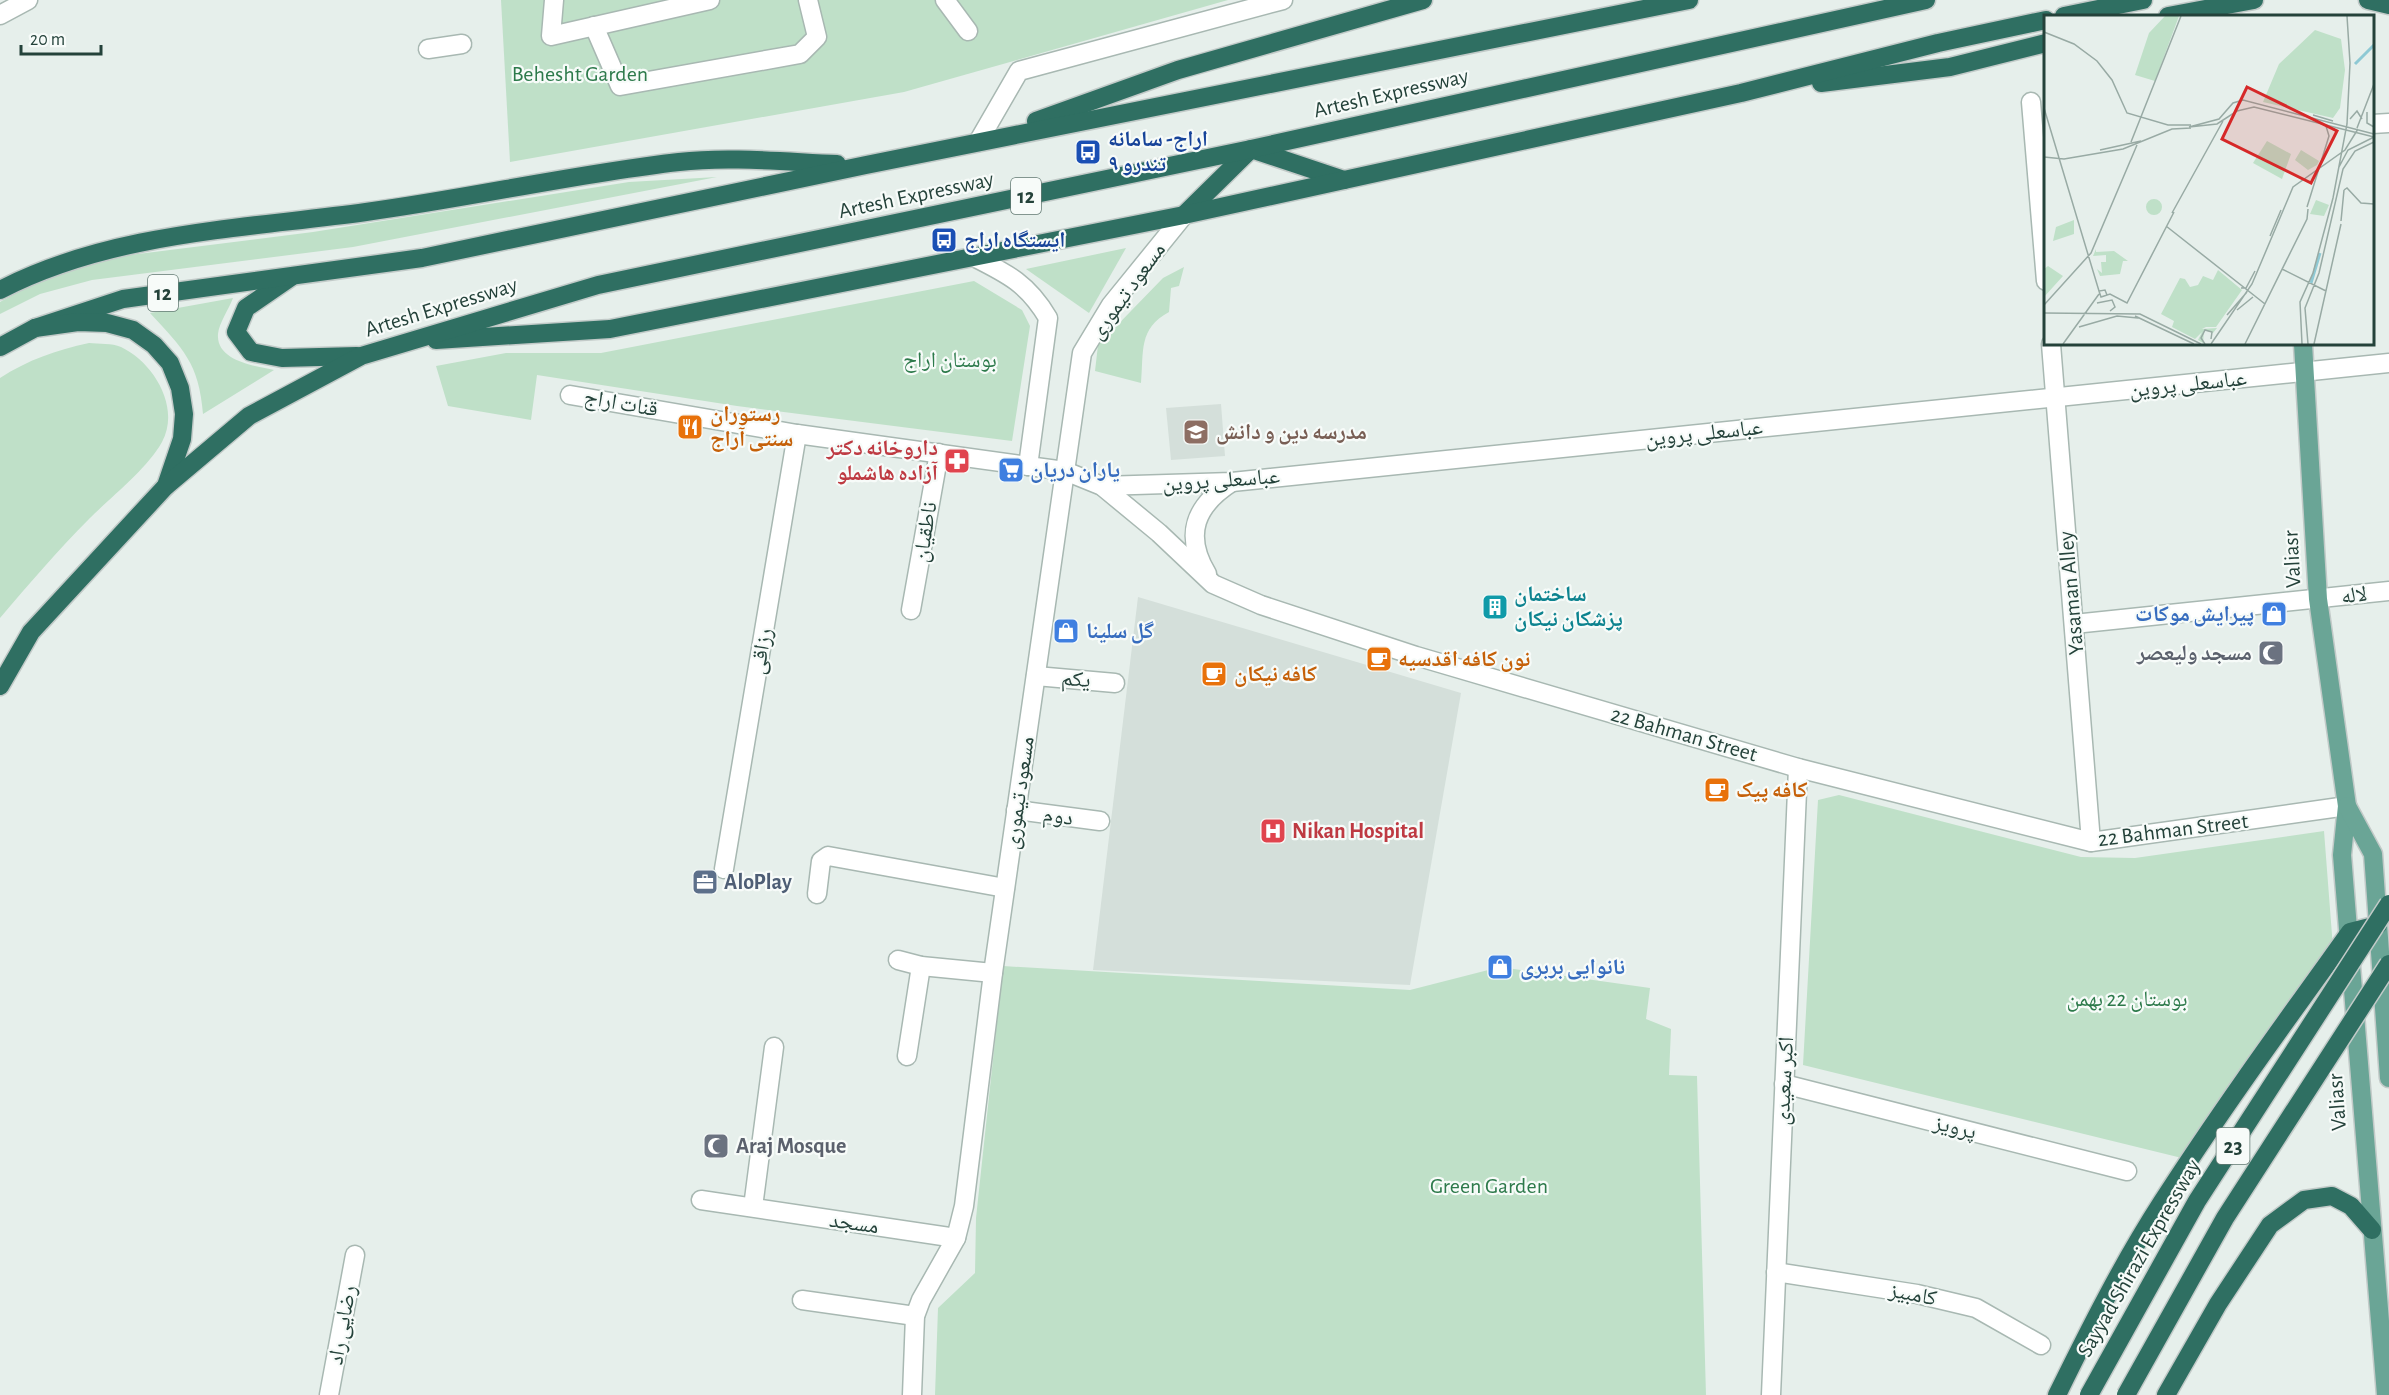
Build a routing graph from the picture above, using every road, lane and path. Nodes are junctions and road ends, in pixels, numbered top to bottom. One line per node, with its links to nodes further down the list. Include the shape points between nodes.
1 (28, 0): 14 (street)
2 (554, 0): 18 (street, via 551,36)
3 (710, 0): 18 (street)
4 (808, 0): 18 (street, via 818,37 800,54 620,86)
5 (945, 0): 19 (street)
6 (1283, 0): 27 (street, via 1019,71)
7 (1423, 0): 27 (highway, via 1178,70)
8 (1926, 0): 28 (highway, Artesh Expressway / 12)
9 (2143, 0): 15 (highway)
10 (2254, 0): 16 (highway)
11 (2368, 0): 13 (highway)
12 (1684, 1): 27 (highway, Artesh Expressway / 12)
13 (2389, 5)
14 (0, 15)
15 (2069, 15)
16 (2173, 15)
17 (2044, 20): 23 (highway)
18 (594, 26)
19 (968, 31)
20 (462, 44): 22 (street)
21 (2044, 44): 23 (highway, via 1950,67)
22 (428, 49)
23 (1742, 93): 31 (highway)
24 (2031, 102): 29 (street)
25 (2389, 123): 26 (street)
26 (2374, 124)
27 (978, 142): 30 (highway, Artesh Expressway / 12)
28 (1251, 149): 31 (highway); 32 (highway); 38 (highway, Artesh Expressway / 12, via 598,285)
29 (2040, 158): 33 (street)
30 (866, 165): 35 (highway, Artesh Expressway / 12, via 422,258); 36 (highway, via 681,162 367,212 184,234 80,257)
31 (1346, 180): 32 (highway)
32 (1184, 215): 34 (highway); 50 (street, مسعود تیموری, via 1111,305 1082,353)
33 (2044, 240)
34 (974, 257): 38 (highway, via 610,329); 49 (street, via 1017,279 1036,298 1048,318)
35 (295, 275): 37 (highway, Artesh Expressway / 12, via 123,299); 42 (highway, via 246,308 236,332 251,352 282,358)
36 (0, 290)
37 (35, 328): 41 (highway); 52 (highway, via 78,322 107,323 133,330 154,345 180,388 184,414 182,439)
38 (407, 341): 42 (highway, Artesh Expressway / 12)
39 (2051, 345): 46 (street, Yasaman Alley)
40 (2303, 345): 44 (main road, Valiasr)
41 (0, 348)
42 (361, 356): 52 (highway, Artesh Expressway / 12, via 249,416)
43 (2389, 363): 44 (street, عباسعلی پروین)
44 (2306, 372): 46 (street, عباسعلی پروین); 56 (main road, Valiasr)
45 (570, 394): 47 (street, قنات اراج)
46 (2055, 397): 51 (street, عباسعلی پروین); 58 (street, Yasaman Alley)
47 (797, 434): 48 (street, قنات اراج); 67 (street, رزاقی)
48 (939, 453): 49 (street, قنات اراج); 57 (street, ناطقیان)
49 (1028, 466): 50 (street, قنات اراج)
50 (1065, 471): 53 (street, قنات اراج); 59 (street, مسعود تیموری)
51 (1232, 482): 53 (street, عباسعلی پروین); 54 (street, via 1212,495 1200,511 1196,528 1197,548)
52 (166, 486): 61 (highway, Artesh Expressway, via 31,632)
53 (1102, 486): 54 (street, 22 Bahman Street)
54 (1213, 584): 62 (street, 22 Bahman Street, via 1261,605 1416,656)
55 (2389, 591): 56 (street, لاله)
56 (2318, 599): 58 (street, لاله); 63 (main road, Valiasr)
57 (911, 610)
58 (2074, 624): 66 (street, Yasaman Alley)
59 (1036, 676): 60 (street, یکم); 64 (street, مسعود تیموری)
60 (1115, 682)
61 (0, 686)
62 (1798, 768): 66 (street, 22 Bahman Street); 80 (street, اکبر سعیدی)
63 (2347, 806): 66 (street, 22 Bahman Street); 71 (main road, Valiasr, via 2373,854); 72 (main road, Valiasr, via 2342,855)
64 (1016, 810): 65 (street, دوم); 68 (street, مسعود تیموری)
65 (1100, 822)
66 (2091, 842)
67 (724, 869)
68 (1005, 888): 69 (street, via 828,856 821,861); 76 (street, مسعود تیموری)
69 (817, 894)
70 (2389, 904): 95 (highway, Sayyad Shirazi Expressway / 23, bridge, via 2197,1201)
71 (2378, 925): 72 (highway); 79 (main road, Valiasr)
72 (2350, 932): 84 (main road, Valiasr); 94 (highway, via 2161,1204 2090,1328)
73 (898, 960): 75 (street)
74 (2389, 964): 96 (highway, 23, bridge, via 2225,1218)
75 (921, 966): 76 (street); 78 (street)
76 (993, 973): 85 (street, مسعود تیموری, via 964,1206)
77 (774, 1047): 83 (street)
78 (907, 1056)
79 (2389, 1069)
80 (1784, 1084): 81 (street, پرویز); 87 (street, اکبر سعیدی)
81 (2127, 1171)
82 (701, 1200): 83 (street, مسجد)
83 (753, 1208): 85 (street, مسجد)
84 (2372, 1230): 97 (highway, via 2351,1206 2332,1196 2304,1200 2270,1225 2218,1304); 98 (main road, Valiasr)
85 (956, 1238): 89 (street, مسعود تیموری)
86 (355, 1255): 91 (street, رضایی راد)
87 (1776, 1272): 90 (street, کامبیز, via 1917,1294 1976,1308); 93 (street, اکبر سعیدی)
88 (802, 1300): 89 (street)
89 (915, 1316): 92 (street, مسعود تیموری)
90 (2041, 1345)
91 (329, 1395)
92 (912, 1395)
93 (1771, 1395)
94 (2057, 1395)
95 (2089, 1395)
96 (2126, 1395)
97 (2166, 1395)
98 (2386, 1395)

